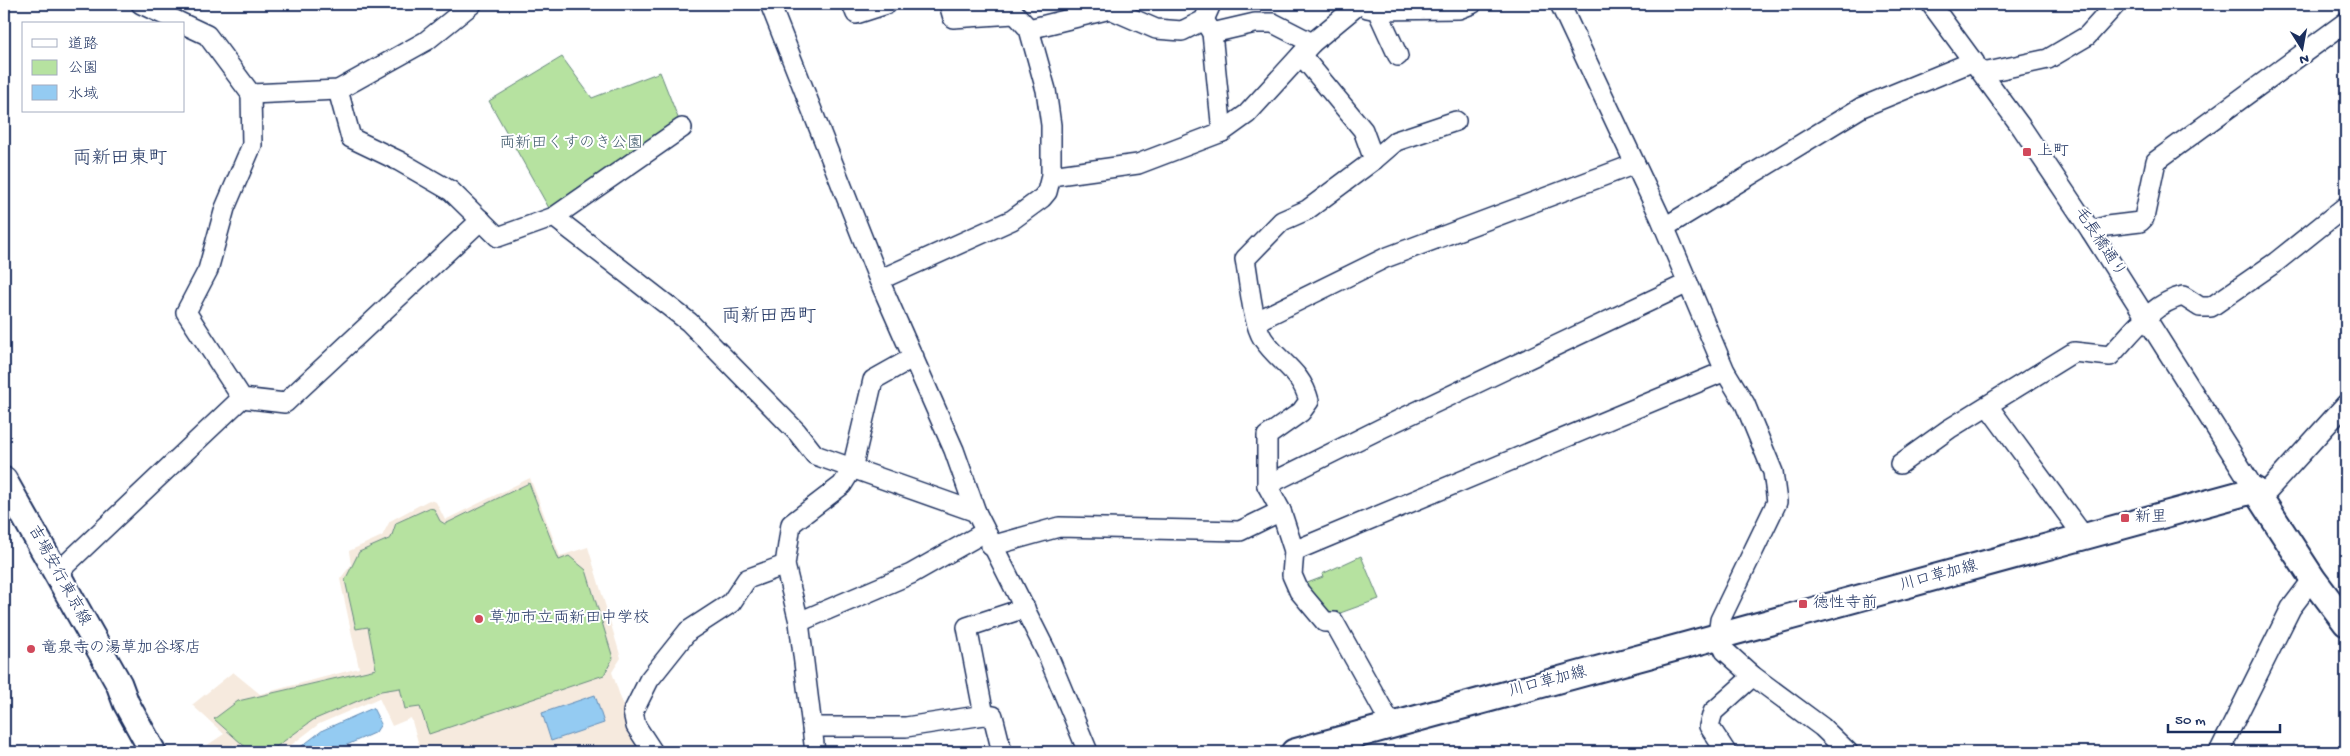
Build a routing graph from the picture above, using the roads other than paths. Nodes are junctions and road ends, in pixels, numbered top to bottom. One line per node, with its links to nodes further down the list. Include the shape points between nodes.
1 (141, 4): 16 (street)
2 (472, 4): 23 (street, via 426,41)
3 (773, 4): 36 (street)
4 (852, 4): 5 (street, via 856,14)
5 (887, 4)
6 (948, 4): 12 (street, via 953,18)
7 (1358, 4): 14 (street); 20 (street)
8 (1472, 4): 14 (street, via 1459,9)
9 (1560, 4): 29 (street)
10 (1931, 4): 22 (street, 毛長橋通り)
11 (2116, 4): 22 (street, via 2087,36 2048,59)
12 (1010, 9): 19 (street)
13 (1127, 9): 15 (street, via 1156,29 1182,31); 19 (street, via 1110,9)
14 (1377, 10): 21 (street)
15 (1209, 19): 20 (street, via 1274,23); 27 (street)
16 (179, 22)
17 (2346, 22): 35 (street, via 2156,161 2144,218 2140,222)
18 (185, 25): 24 (street, via 206,35)
19 (1029, 29): 30 (street, via 1046,90)
20 (1306, 49): 27 (street, via 1247,114); 28 (street, via 1363,130)
21 (1398, 56)
22 (1979, 67): 34 (street, via 1862,107); 35 (street, 毛長橋通り)
23 (338, 90): 24 (street); 33 (street, via 351,138 451,191)
24 (251, 94): 42 (street, via 252,145 225,208 208,270 186,312)
25 (1456, 120): 28 (street, via 1396,141)
26 (682, 128): 32 (street)
27 (1222, 132): 30 (street, via 1138,164)
28 (1374, 160): 39 (street, via 1307,210 1282,221 1246,259)
29 (1636, 164): 34 (street); 39 (street, via 1385,258)
30 (1051, 176): 36 (street, via 1042,198 1012,220)
31 (2346, 206): 38 (street, via 2276,262 2212,307 2200,307 2184,296 2174,298)
32 (554, 217): 33 (street, via 498,238); 46 (street, via 689,322 797,432 815,455)
33 (481, 220): 42 (street, via 285,403)
34 (1665, 227): 37 (street)
35 (2091, 231): 38 (street, 毛長橋通り)
36 (879, 280): 40 (street)
37 (1688, 283): 41 (street); 48 (street)
38 (2147, 316): 44 (street, via 2110,356 2074,352); 49 (street, 毛長橋通り)
39 (1257, 321): 48 (street, via 1263,338 1305,386 1309,401 1301,412 1267,436)
40 (914, 357): 46 (street, via 873,380); 51 (street, via 954,450)
41 (1726, 372): 54 (street); 61 (street, via 1745,404 1773,472 1777,502 1720,620)
42 (242, 398): 56 (street)
43 (2346, 404): 49 (street)
44 (1988, 406): 45 (street, via 1949,428); 52 (street)
45 (1900, 464)
46 (852, 469): 51 (street); 55 (street, via 842,485 791,524)
47 (4, 480): 56 (main road, 吉場安行東京線)
48 (1268, 485): 50 (street)
49 (2258, 494): 52 (main road, 川口草加線); 57 (main road)
50 (1281, 511): 53 (street, via 1240,531 1059,527); 54 (street)
51 (976, 512): 53 (street)
52 (2085, 538): 61 (main road, 川口草加線)
53 (988, 539): 58 (street); 59 (street)
54 (1294, 551): 64 (street, via 1292,575 1299,591 1325,622 1334,622)
55 (786, 565): 59 (street); 68 (street, via 747,579 730,603 688,631 649,680 633,712 636,726)
56 (56, 574): 67 (main road, 吉場安行東京線, via 119,684)
57 (2313, 579): 60 (main road); 75 (street, via 2291,608)
58 (1025, 608): 63 (street, via 967,627); 71 (street)
59 (799, 622): 65 (street)
60 (2346, 623)
61 (1718, 636): 62 (street, via 1725,651); 64 (main road, 川口草加線)
62 (1753, 676): 73 (street, via 1713,712 1709,726); 74 (street, via 1822,727)
63 (984, 714): 65 (street, via 906,727); 70 (street, via 993,716)
64 (1392, 726): 66 (main road, 川口草加線)
65 (812, 727): 69 (street)
66 (1354, 745): 72 (main road, 川口草加線)
67 (153, 752)
68 (653, 752)
69 (816, 752)
70 (1002, 752)
71 (1088, 752)
72 (1294, 752)
73 (1726, 752)
74 (1848, 752)
75 (2219, 752)

